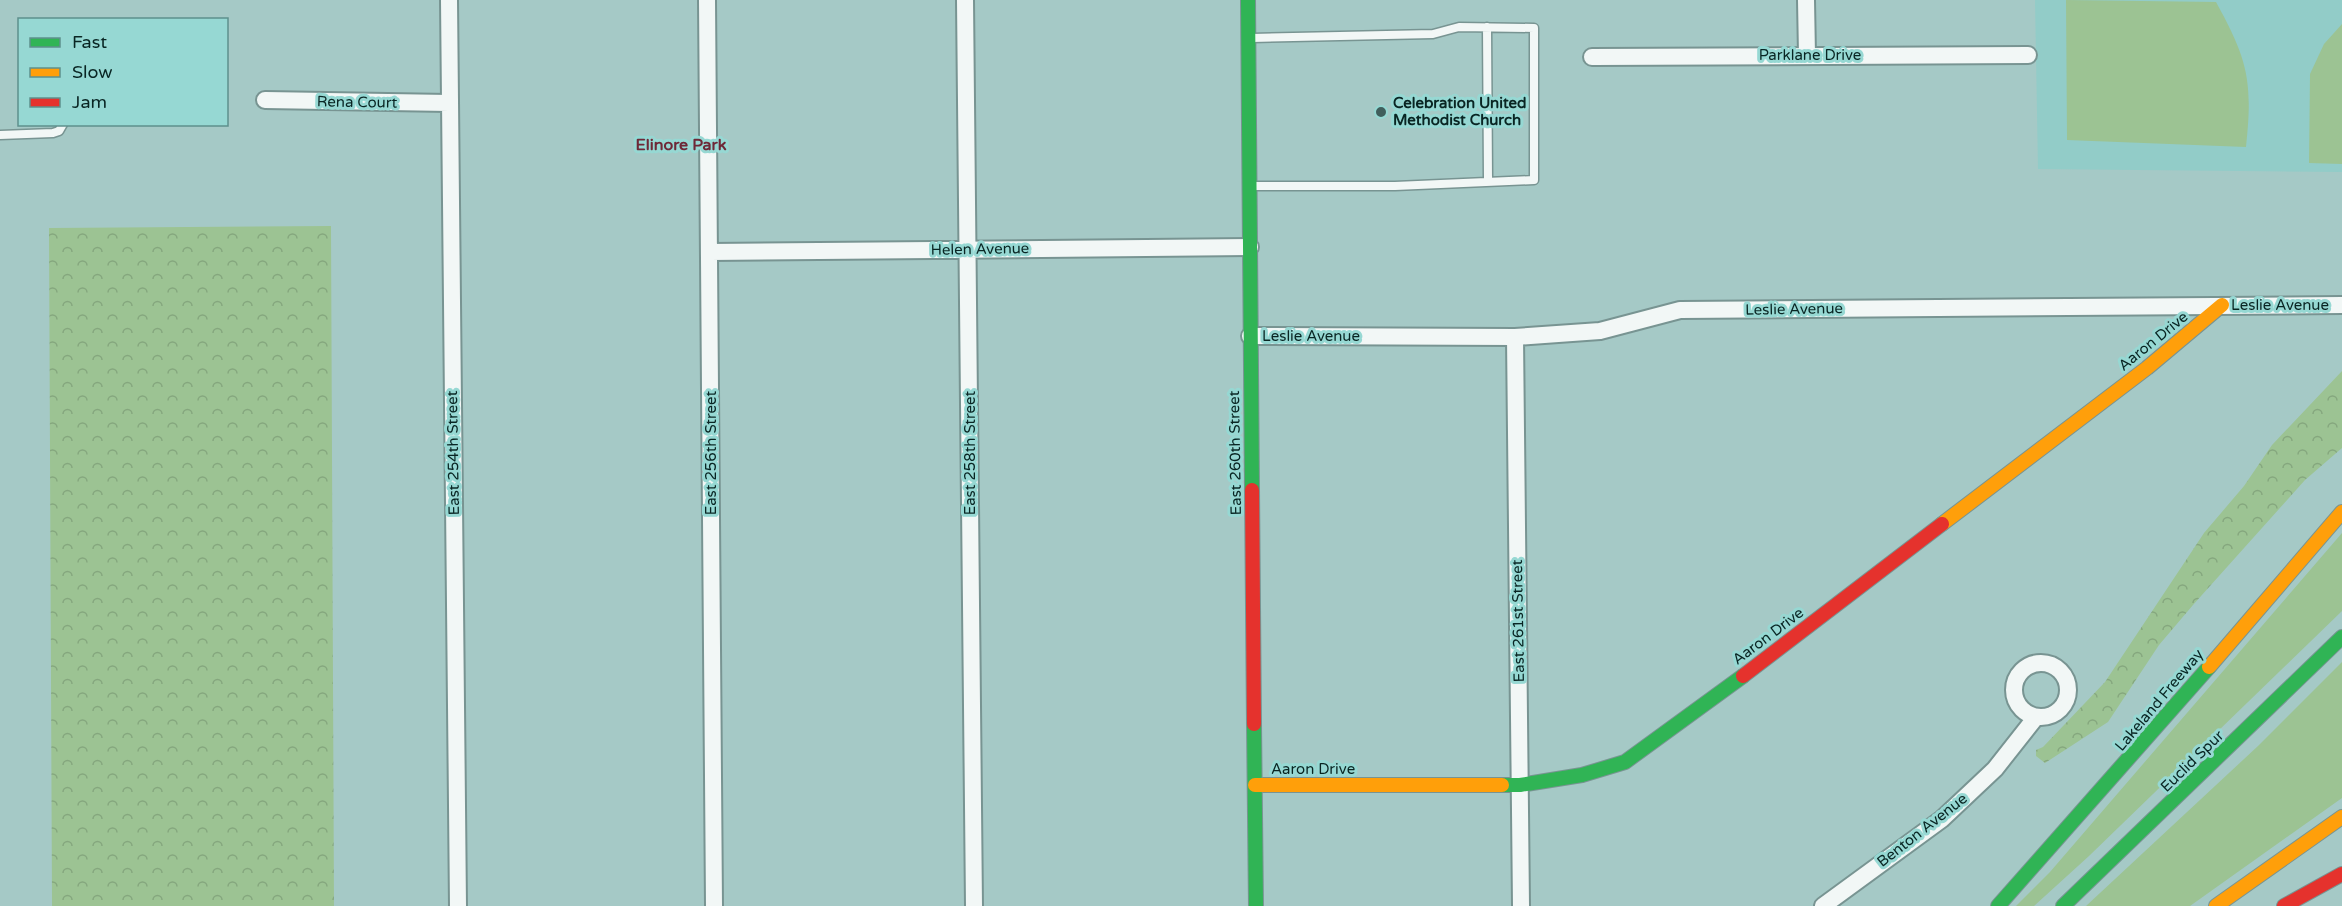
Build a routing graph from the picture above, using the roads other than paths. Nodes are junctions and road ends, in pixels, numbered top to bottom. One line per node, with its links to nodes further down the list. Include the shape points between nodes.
1 (449, 0): 12 (street, East 254th Street)
2 (707, 0): 19 (street, East 256th Street)
3 (965, 0): 18 (street, East 258th Street)
4 (1248, 0): 7 (main road, East 260th Street)
5 (1806, 0): 8 (street)
6 (1487, 27): 7 (lane, via 1459,27 1433,34); 15 (lane); 15 (lane, via 1534,27 1534,180)
7 (1248, 38): 16 (main road, East 260th Street)
8 (1807, 55): 9 (street, Parklane Drive); 10 (street, Parklane Drive)
9 (2028, 55)
10 (1592, 57)
11 (265, 100): 12 (street, Rena Court)
12 (449, 103): 31 (street, East 254th Street)
13 (62, 126): 14 (lane, via 53,134)
14 (0, 135)
15 (1488, 180): 16 (lane, via 1395,186)
16 (1249, 186): 17 (main road, East 260th Street)
17 (1250, 246): 18 (street, Helen Avenue); 22 (main road, East 260th Street)
18 (969, 249): 19 (street, Helen Avenue); 33 (street, East 258th Street)
19 (710, 252): 32 (street, East 256th Street)
20 (2222, 305): 21 (street, Leslie Avenue); 23 (street, Leslie Avenue, via 1680,310 1600,331); 28 (main road, Aaron Drive, via 2147,368 1645,749 1625,762 1582,775)
21 (2342, 305)
22 (1250, 336): 23 (street, Leslie Avenue); 27 (main road, East 260th Street)
23 (1515, 337): 28 (street, East 261st Street)
24 (2342, 512): 37 (main road, Lakeland Freeway)
25 (2342, 637): 38 (main road, Euclid Spur)
26 (2036, 717): 36 (street, Benton Avenue, via 1995,769 1942,819)
27 (1255, 785): 28 (main road, Aaron Drive); 34 (main road, East 260th Street)
28 (1520, 785): 35 (street, East 261st Street)
29 (2342, 817): 39 (main road)
30 (2342, 874): 40 (main road)
31 (458, 906)
32 (714, 906)
33 (974, 906)
34 (1256, 906)
35 (1521, 906)
36 (1823, 906)
37 (1998, 906)
38 (2063, 906)
39 (2216, 906)
40 (2284, 906)

